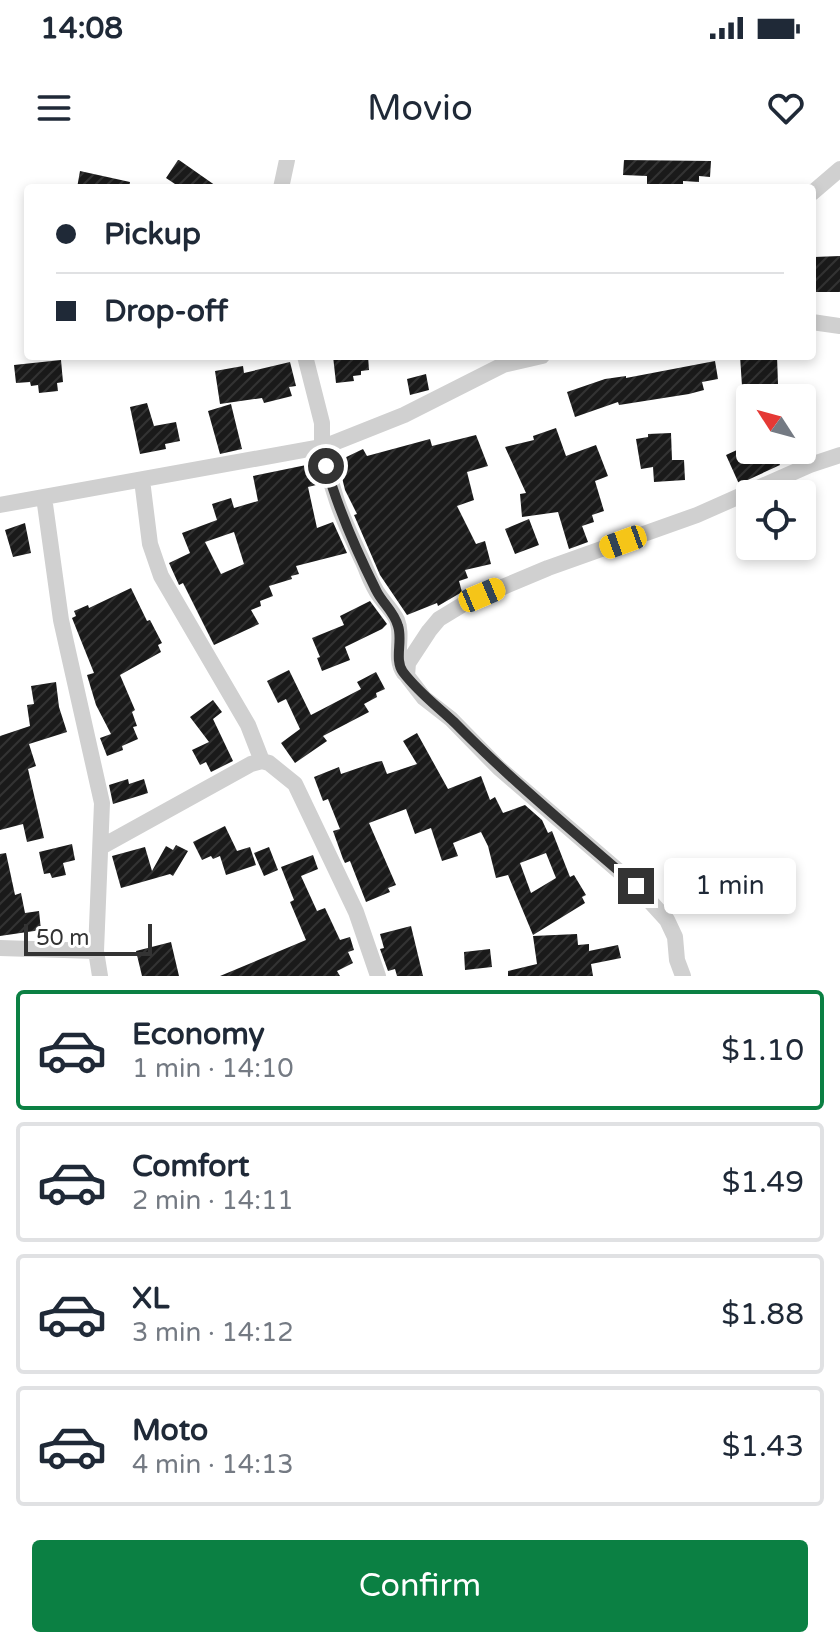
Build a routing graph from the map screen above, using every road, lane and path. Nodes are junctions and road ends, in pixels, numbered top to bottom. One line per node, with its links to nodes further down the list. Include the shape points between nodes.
1 (287, 160): 3 (street)
2 (836, 167): 4 (street)
3 (282, 184)
4 (816, 189)
5 (816, 323): 6 (street)
6 (840, 326)
7 (306, 360): 9 (street)
8 (525, 360): 9 (street)
9 (324, 446): 11 (street); 14 (street, via 349,531 378,594 397,621 400,665)
10 (840, 455): 14 (street, via 467,602 429,631 408,663)
11 (142, 480): 12 (street); 15 (street, via 150,544 161,576 248,725)
12 (44, 497): 13 (street); 16 (street, via 61,620 102,803)
13 (0, 505)
14 (407, 676): 21 (street, via 499,768 636,886 667,920)
15 (262, 761): 16 (street); 20 (street, via 295,784 356,912)
16 (101, 847): 18 (street)
17 (0, 948): 18 (street)
18 (96, 951): 19 (street)
19 (100, 976)
20 (378, 976)
21 (683, 976)

